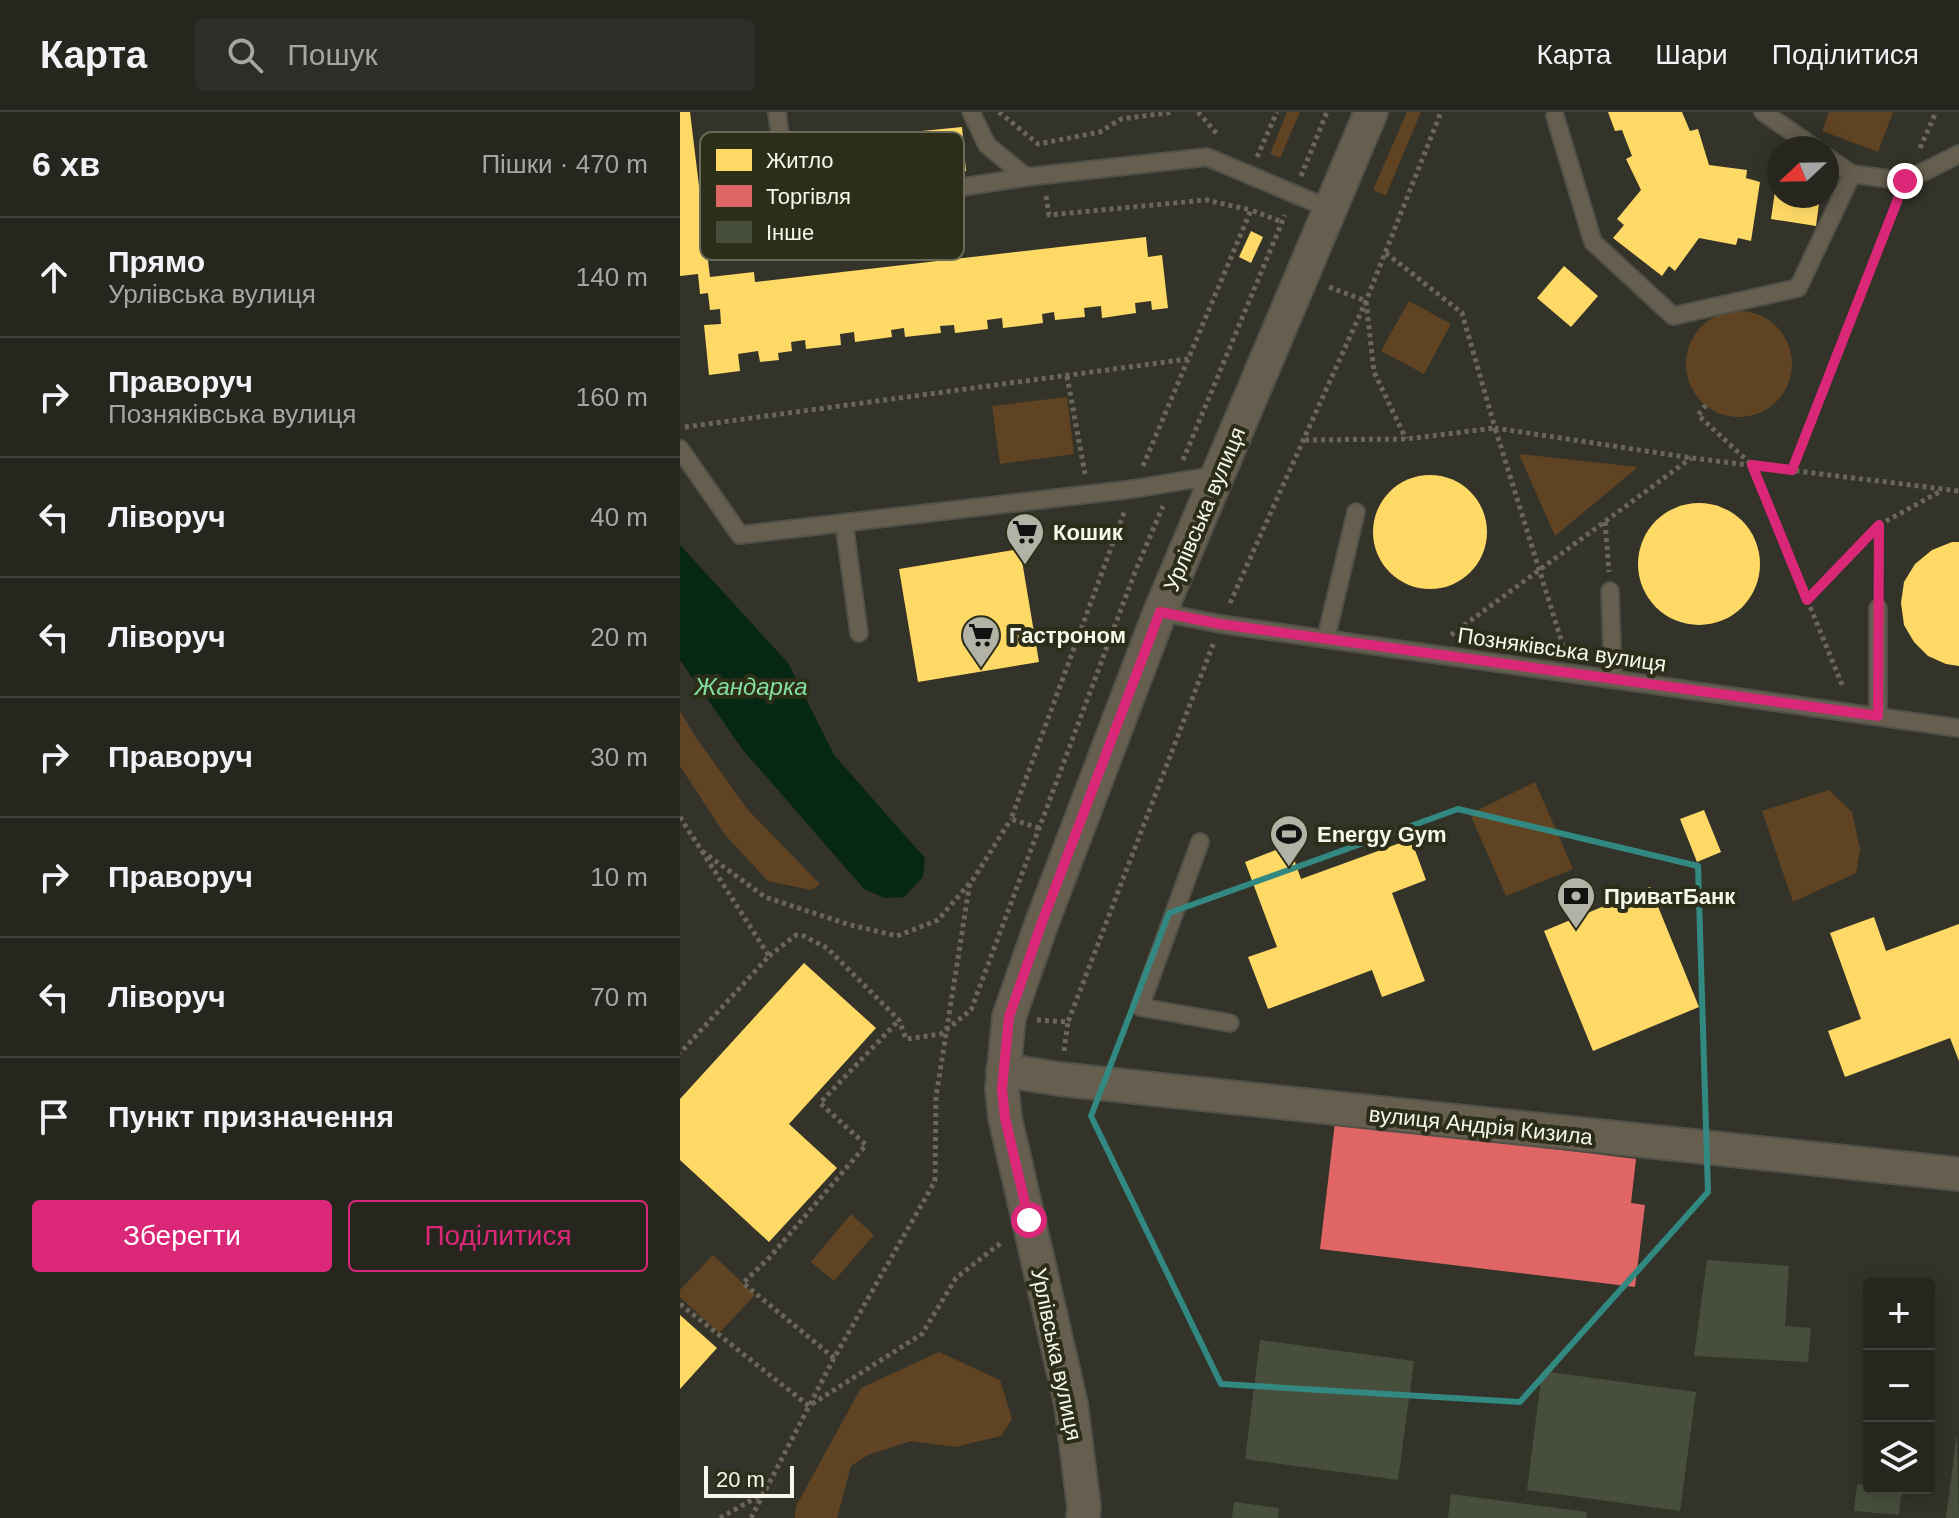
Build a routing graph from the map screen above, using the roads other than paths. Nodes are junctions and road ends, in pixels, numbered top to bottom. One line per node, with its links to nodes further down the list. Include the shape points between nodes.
1 (777, 112): 6 (lane)
2 (971, 112): 11 (lane, via 987,145)
3 (1371, 112): 13 (street, Урлівська вулиця)
4 (1763, 112): 7 (lane)
5 (1555, 116): 10 (lane, via 1593,242 1673,316 1798,288)
6 (780, 132)
7 (1798, 136)
8 (1959, 154): 10 (lane, via 1905,181)
9 (1839, 165): 10 (lane)
10 (1852, 174)
11 (1034, 176): 12 (lane); 13 (lane, via 1207,157)
12 (964, 187)
13 (1330, 209): 15 (street, Урлівська вулиця)
14 (680, 449): 17 (lane, via 740,535)
15 (1218, 475): 17 (lane); 20 (street, Урлівська вулиця)
16 (1356, 512): 22 (lane)
17 (844, 523): 21 (lane)
18 (1610, 591): 23 (lane)
19 (1878, 608): 24 (lane)
20 (1160, 612): 22 (lane, Позняківська вулиця); 28 (street, Урлівська вулиця, via 1009,1017)
21 (859, 633)
22 (1326, 638): 23 (lane, Позняківська вулиця)
23 (1613, 678): 24 (lane, Позняківська вулиця)
24 (1878, 716): 25 (lane, Позняківська вулиця)
25 (1959, 728)
26 (1200, 842): 27 (lane, via 1140,1007)
27 (1230, 1023)
28 (1003, 1070): 29 (street, вулиця Андрія Кизила); 30 (street, Урлівська вулиця, via 1005,1118 1071,1404)
29 (1959, 1174)
30 (1083, 1518)

